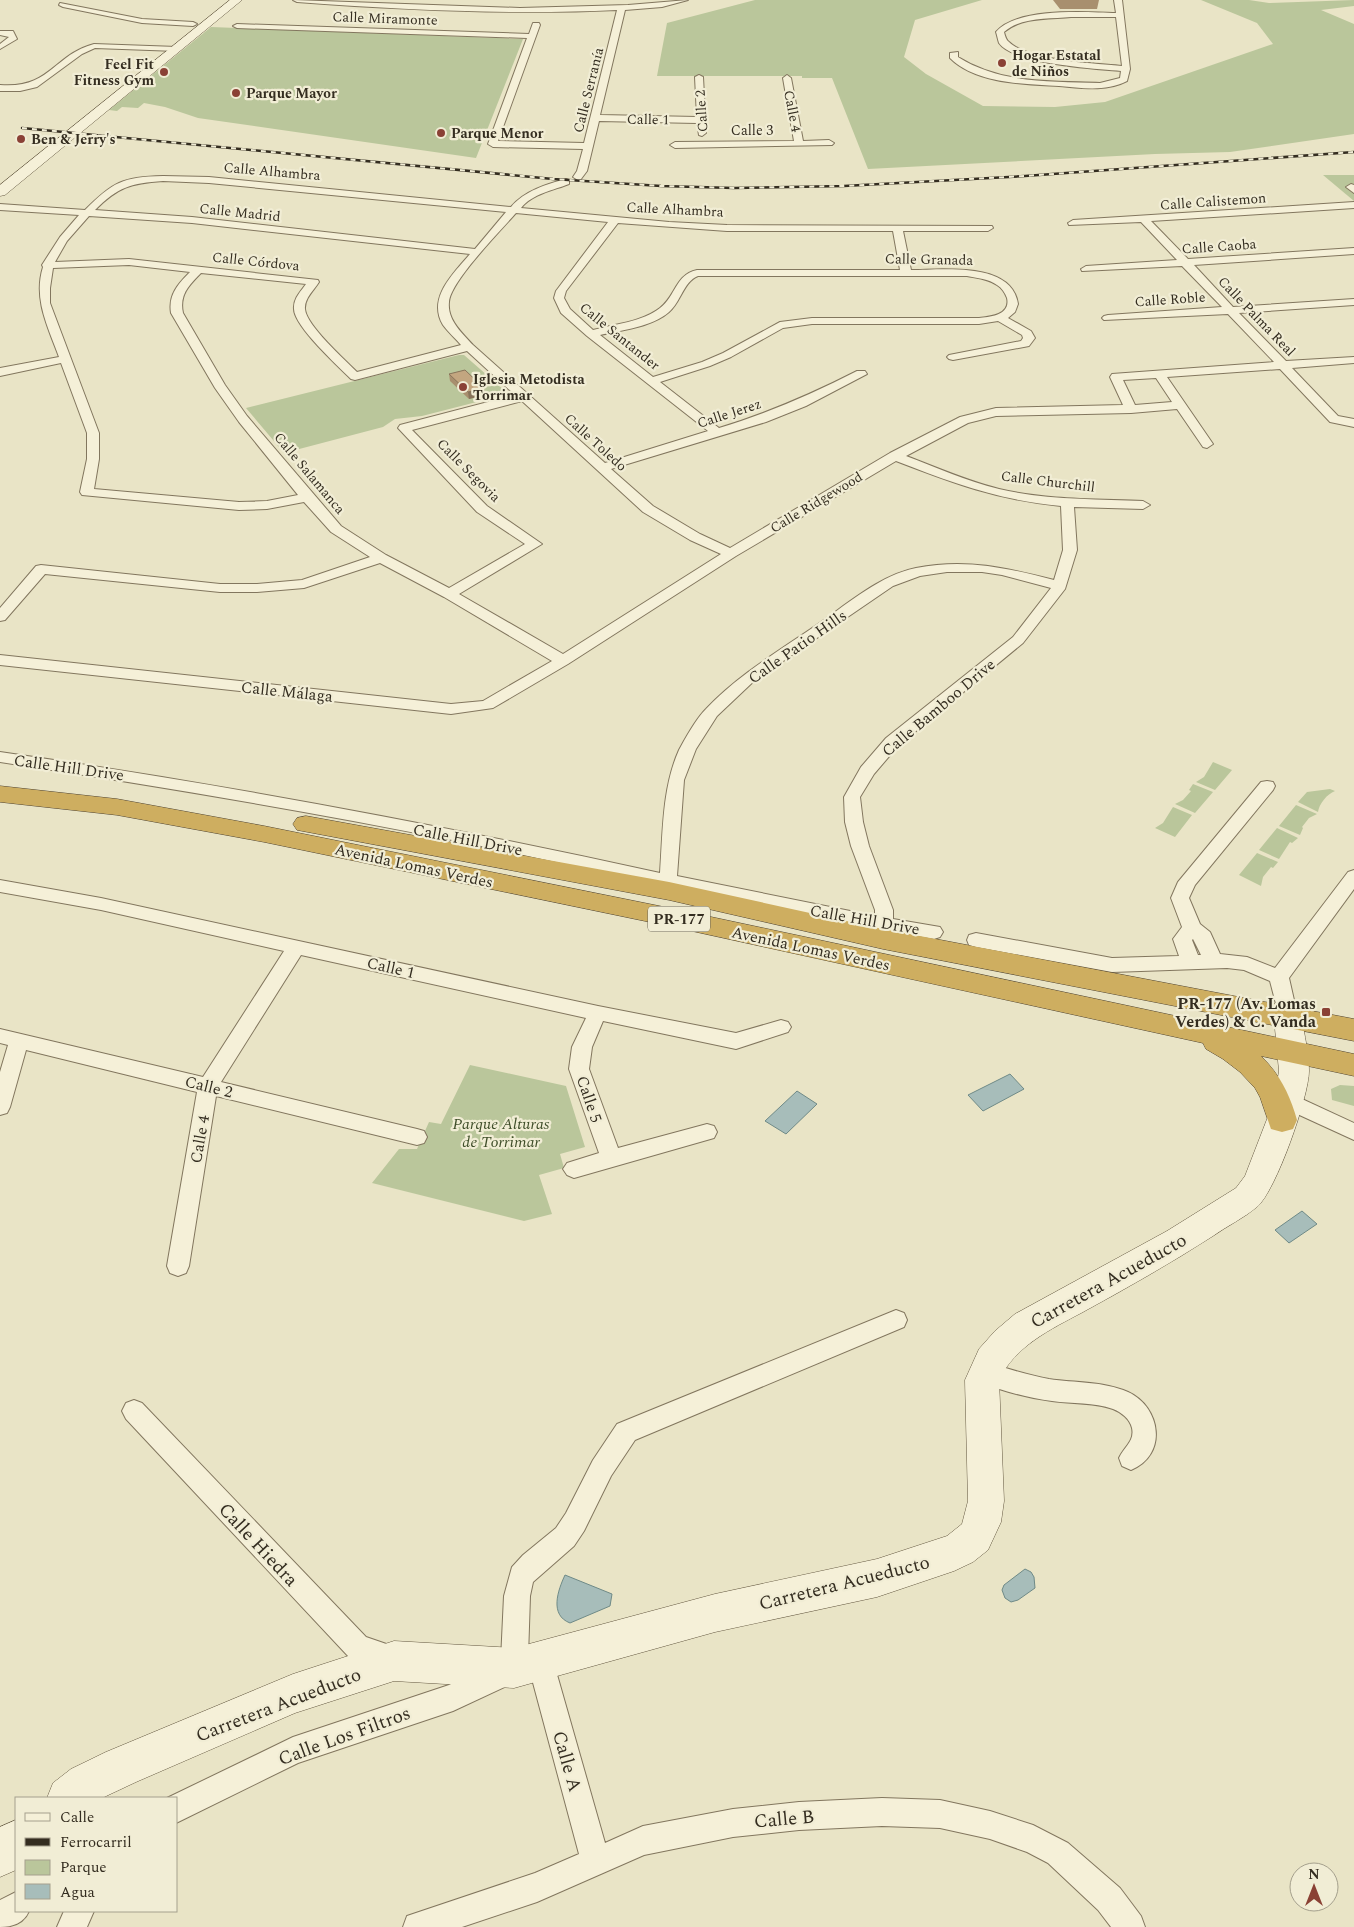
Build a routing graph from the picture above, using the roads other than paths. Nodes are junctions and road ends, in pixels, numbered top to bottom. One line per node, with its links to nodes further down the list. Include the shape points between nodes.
1 (237, 0): 17 (street)
2 (297, 0): 10 (street)
3 (545, 0): 10 (street)
4 (684, 0): 9 (street)
5 (1118, 0): 11 (street)
6 (87, 2): 8 (street)
7 (63, 5): 8 (street)
8 (73, 7): 12 (street, via 142,21)
9 (622, 7): 10 (street); 23 (street, Calle Serranía)
10 (541, 12): 15 (street)
11 (1120, 15): 19 (street); 19 (street, via 1028,19 1005,26 1000,36 1010,47 1045,59)
12 (193, 24)
13 (237, 26): 15 (street, Calle Miramonte)
14 (0, 33): 16 (street, via 13,36)
15 (532, 36): 29 (street, via 493,144)
16 (0, 48)
17 (177, 49): 22 (street, via 94,46 39,82 19,88); 32 (street)
18 (955, 54): 19 (street, via 954,58 973,70 1006,80 1100,86 1124,79)
19 (1126, 69)
20 (699, 77): 24 (street, Calle 2)
21 (787, 78): 27 (street, Calle 4)
22 (0, 88)
23 (595, 118): 24 (street, Calle 1); 29 (street, Calle Serranía)
24 (701, 120): 26 (street, Calle 2)
25 (829, 143): 27 (street, Calle 3)
26 (703, 144): 27 (street, Calle 3); 28 (street, Calle 3)
27 (799, 144)
28 (675, 145)
29 (589, 146): 30 (street, Calle Serranía)
30 (578, 177)
31 (566, 182): 35 (street, Calle Toledo, via 530,196)
32 (0, 192)
33 (1354, 206): 37 (street, Calle Calistemon)
34 (0, 207): 36 (street, Calle Madrid)
35 (513, 210): 36 (street, Calle Alhambra, via 301,188 161,179 130,182 117,187); 38 (street, Calle Alhambra); 43 (street, Calle Toledo)
36 (86, 214): 43 (street, Calle Madrid, via 192,220); 45 (street, Calle Alhambra, via 62,239)
37 (1144, 219): 39 (street, Calle Calistemon); 44 (street, Calle Palma Real)
38 (614, 221): 40 (street, Calle Alhambra, via 727,228); 53 (street, Calle Santander, via 559,298 565,311)
39 (1073, 223)
40 (897, 228): 41 (street, Calle Alhambra); 48 (street)
41 (988, 228)
42 (1354, 251): 44 (street, Calle Caoba)
43 (476, 252): 54 (street, Calle Toledo, via 450,284 444,302 448,324)
44 (1185, 262): 46 (street, Calle Caoba); 50 (street, Calle Palma Real)
45 (48, 265): 47 (street, Calle Córdova, via 129,262); 56 (street, Calle Alhambra, via 42,287 45,303)
46 (1086, 269)
47 (198, 270): 54 (street, Calle Córdova, via 314,282 302,297 299,310 304,323 355,376); 72 (street, Calle Salamanca, via 178,292 174,303 177,313 219,386)
48 (906, 273): 51 (street, Calle Granada, via 968,273 995,280 1009,290 1013,303 1010,312); 53 (street, Calle Granada, via 697,273 686,279 672,302 660,313)
49 (1354, 302): 50 (street, Calle Roble)
50 (1230, 310): 52 (street, Calle Roble); 58 (street, Calle Palma Real)
51 (1001, 318): 55 (street, via 1027,333 1030,338 1026,344); 62 (street, via 780,324 727,356)
52 (1108, 318)
53 (591, 334): 62 (street, Calle Santander)
54 (469, 347): 63 (street, Calle Toledo)
55 (953, 357)
56 (66, 359): 59 (street); 72 (street, Calle Alhambra, via 93,433 88,492 239,506)
57 (1354, 360): 58 (street)
58 (1283, 365): 61 (street); 67 (street, Calle Palma Real, via 1334,419)
59 (0, 372)
60 (860, 374): 68 (street, Calle Jerez, via 802,403)
61 (1160, 375): 64 (street); 66 (street, via 1116,378)
62 (652, 381): 68 (street, Calle Santander)
63 (524, 397): 71 (street, Calle Toledo); 78 (street, Calle Segovia, via 404,428 482,509 535,544)
64 (1182, 405): 66 (street); 69 (street)
65 (1093, 409): 66 (street); 70 (street, Calle Ridgewood, via 996,412 964,420)
66 (1131, 409)
67 (1354, 423)
68 (718, 434): 71 (street, Calle Jerez)
69 (1207, 444)
70 (895, 456): 73 (street, Calle Churchill, via 977,487); 75 (street, Calle Ridgewood)
71 (601, 468): 75 (street, Calle Toledo, via 658,516)
72 (307, 498): 76 (street, Calle Salamanca, via 336,529)
73 (1067, 502): 74 (street, Calle Churchill); 77 (street, Calle Bamboo Drive, via 1070,550)
74 (1143, 505)
75 (732, 553): 81 (street, Calle Ridgewood)
76 (380, 558): 78 (street, Calle Salamanca); 79 (street, via 304,584 257,588 220,588 41,569)
77 (1060, 586): 87 (street, Calle Patio Hills, via 982,568 916,572 888,584 749,678 711,713 688,749 676,780); 89 (street, Calle Bamboo Drive, via 1018,640 892,742 866,770 852,797 854,822 884,910)
78 (449, 594): 81 (street, Calle Salamanca)
79 (0, 617)
80 (0, 660): 81 (street, Calle Málaga, via 451,709 487,705)
81 (563, 661)
82 (0, 756): 87 (street, Calle Hill Drive, via 231,793)
83 (0, 776): 98 (highway, Avenida Lomas Verdes / PR-177, via 134,790 669,892 883,939)
84 (1267, 786): 90 (street, via 1187,882 1180,898)
85 (0, 794): 100 (highway, Avenida Lomas Verdes / PR-177, via 117,806 264,834)
86 (1354, 876): 96 (street)
87 (668, 881): 89 (street, Calle Hill Drive)
88 (0, 886): 93 (street, Calle 1)
89 (884, 924): 91 (street, Calle Hill Drive)
90 (1192, 928): 94 (street, via 1182,939); 95 (street, via 1203,937)
91 (934, 932)
92 (976, 940): 94 (street, via 1112,965)
93 (297, 946): 97 (street, Calle 1); 105 (street, Calle 4)
94 (1191, 962): 95 (street)
95 (1213, 962): 96 (street, via 1247,964)
96 (1279, 977): 98 (street)
97 (598, 1013): 99 (street, Calle 1, via 736,1041); 111 (street, Calle 5, via 583,1043 579,1069)
98 (1288, 1018): 101 (highway, Avenida Lomas Verdes / PR-177); 103 (street, Carretera Acueducto)
99 (781, 1027)
100 (1185, 1027): 103 (highway, Avenida Lomas Verdes / PR-177); 107 (highway, via 1220,1042 1243,1058 1263,1078)
101 (1354, 1030)
102 (10, 1038): 105 (street, Calle 2); 106 (street)
103 (1292, 1053): 104 (highway, Avenida Lomas Verdes / PR-177); 107 (street, Carretera Acueducto, via 1294,1071)
104 (1354, 1065)
105 (208, 1086): 110 (street, Calle 2); 113 (street, Calle 4)
106 (0, 1107)
107 (1286, 1110): 109 (street); 115 (street, Carretera Acueducto, via 1258,1183 1247,1197 1178,1241 1027,1325 996,1354)
108 (707, 1132): 111 (street)
109 (1354, 1132)
110 (417, 1137)
111 (611, 1159): 112 (street)
112 (574, 1169)
113 (178, 1266)
114 (896, 1320): 119 (street, Calle A, via 626,1432 565,1536 521,1576 517,1596)
115 (986, 1373): 117 (street, via 1048,1390 1116,1398 1131,1405 1139,1413 1145,1436 1144,1445); 119 (street, Carretera Acueducto, via 982,1380 986,1501 975,1537 960,1549 877,1578 715,1612)
116 (134, 1412): 118 (street, Calle Hiedra, via 357,1648)
117 (1132, 1458)
118 (394, 1660): 119 (street, Carretera Acueducto); 120 (street, Carretera Acueducto, via 293,1694 121,1767 86,1784)
119 (527, 1664): 121 (street, Calle Los Filtros, via 453,1697 293,1751); 124 (street, Calle A)
120 (69, 1797)
121 (178, 1808)
122 (15, 1842): 123 (street)
123 (0, 1856)
124 (596, 1861): 129 (street, Calle B, via 537,1887); 130 (street, Calle B, via 643,1841 733,1823 872,1812 940,1814 990,1825 1033,1840 1058,1853 1109,1900)
125 (15, 1908): 127 (street)
126 (79, 1912): 128 (street)
127 (0, 1917)
128 (72, 1927)
129 (418, 1927)
130 (1130, 1927)

